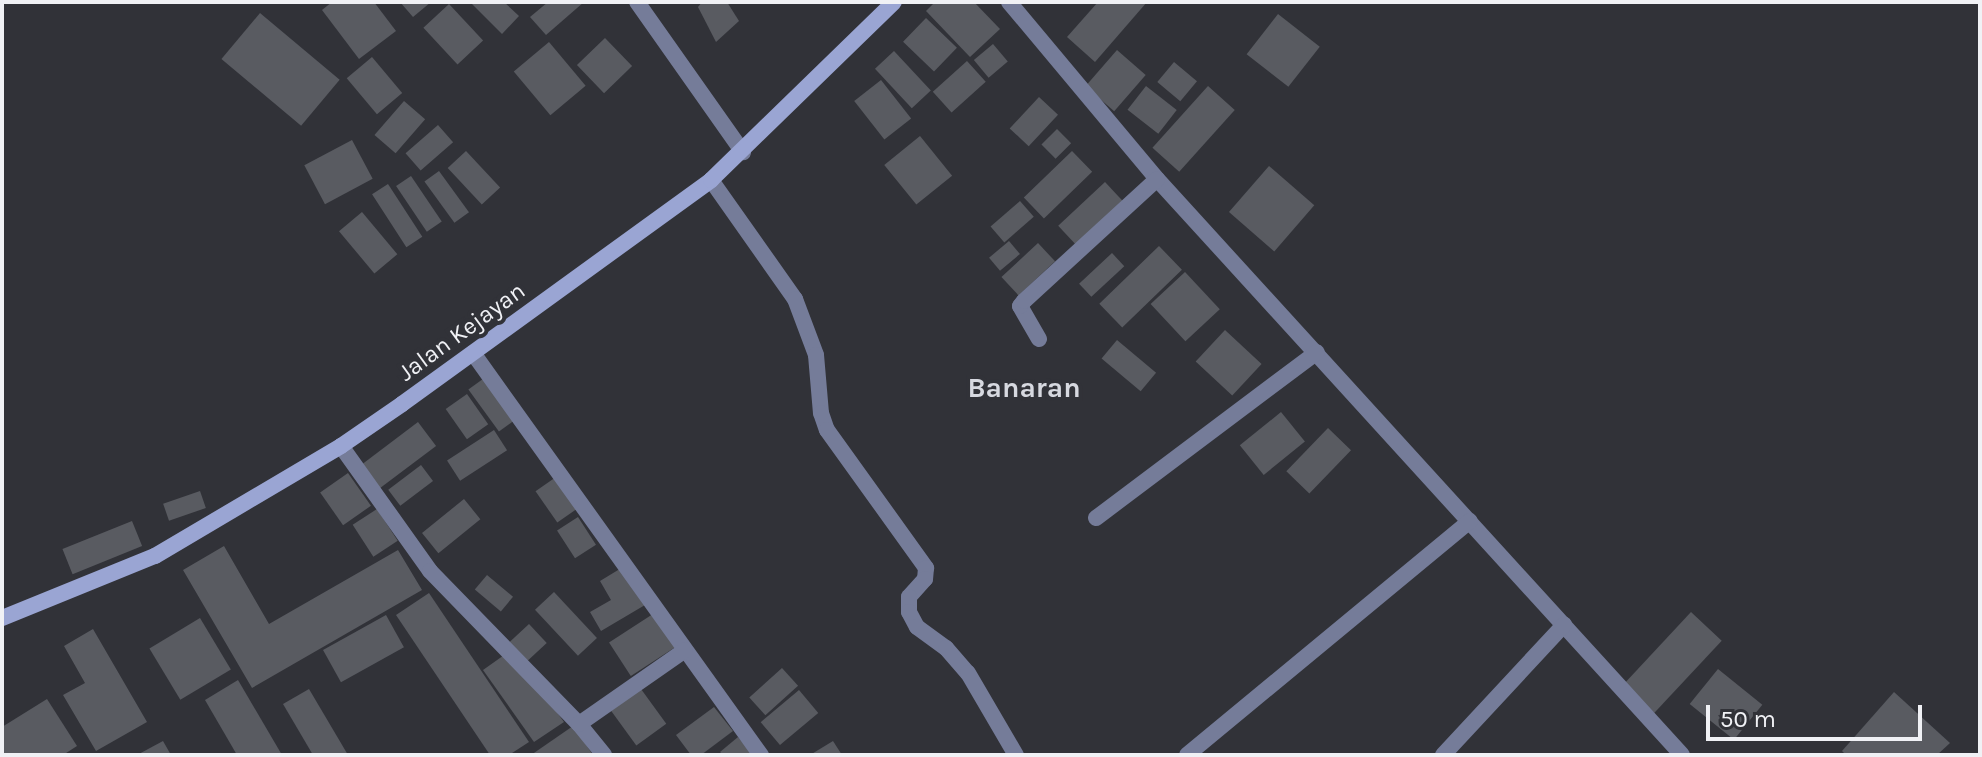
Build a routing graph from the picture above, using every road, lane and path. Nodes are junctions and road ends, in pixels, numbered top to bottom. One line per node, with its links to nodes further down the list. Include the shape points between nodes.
1 (637, 2): 4 (street)
2 (894, 2): 4 (main road, Jalan Kejayan)
3 (1009, 2): 5 (street)
4 (743, 152): 6 (main road, Jalan Kejayan)
5 (1157, 179): 7 (street, via 1020,306); 8 (street)
6 (711, 180): 9 (main road, Jalan Kejayan); 19 (street, via 795,299 816,355 827,430 926,568 925,579 909,597 909,612 917,627 968,673)
7 (1039, 339)
8 (1317, 352): 11 (street); 12 (street)
9 (473, 353): 10 (main road, Jalan Kejayan); 15 (street)
10 (341, 446): 13 (main road, Jalan Kejayan, via 155,556); 16 (street, via 430,571)
11 (1096, 518)
12 (1470, 521): 14 (street); 20 (street)
13 (2, 618)
14 (1564, 625): 21 (street); 22 (street)
15 (685, 650): 16 (street); 18 (street)
16 (579, 724): 17 (street)
17 (604, 755)
18 (761, 755)
19 (1016, 755)
20 (1187, 755)
21 (1443, 755)
22 (1682, 755)

